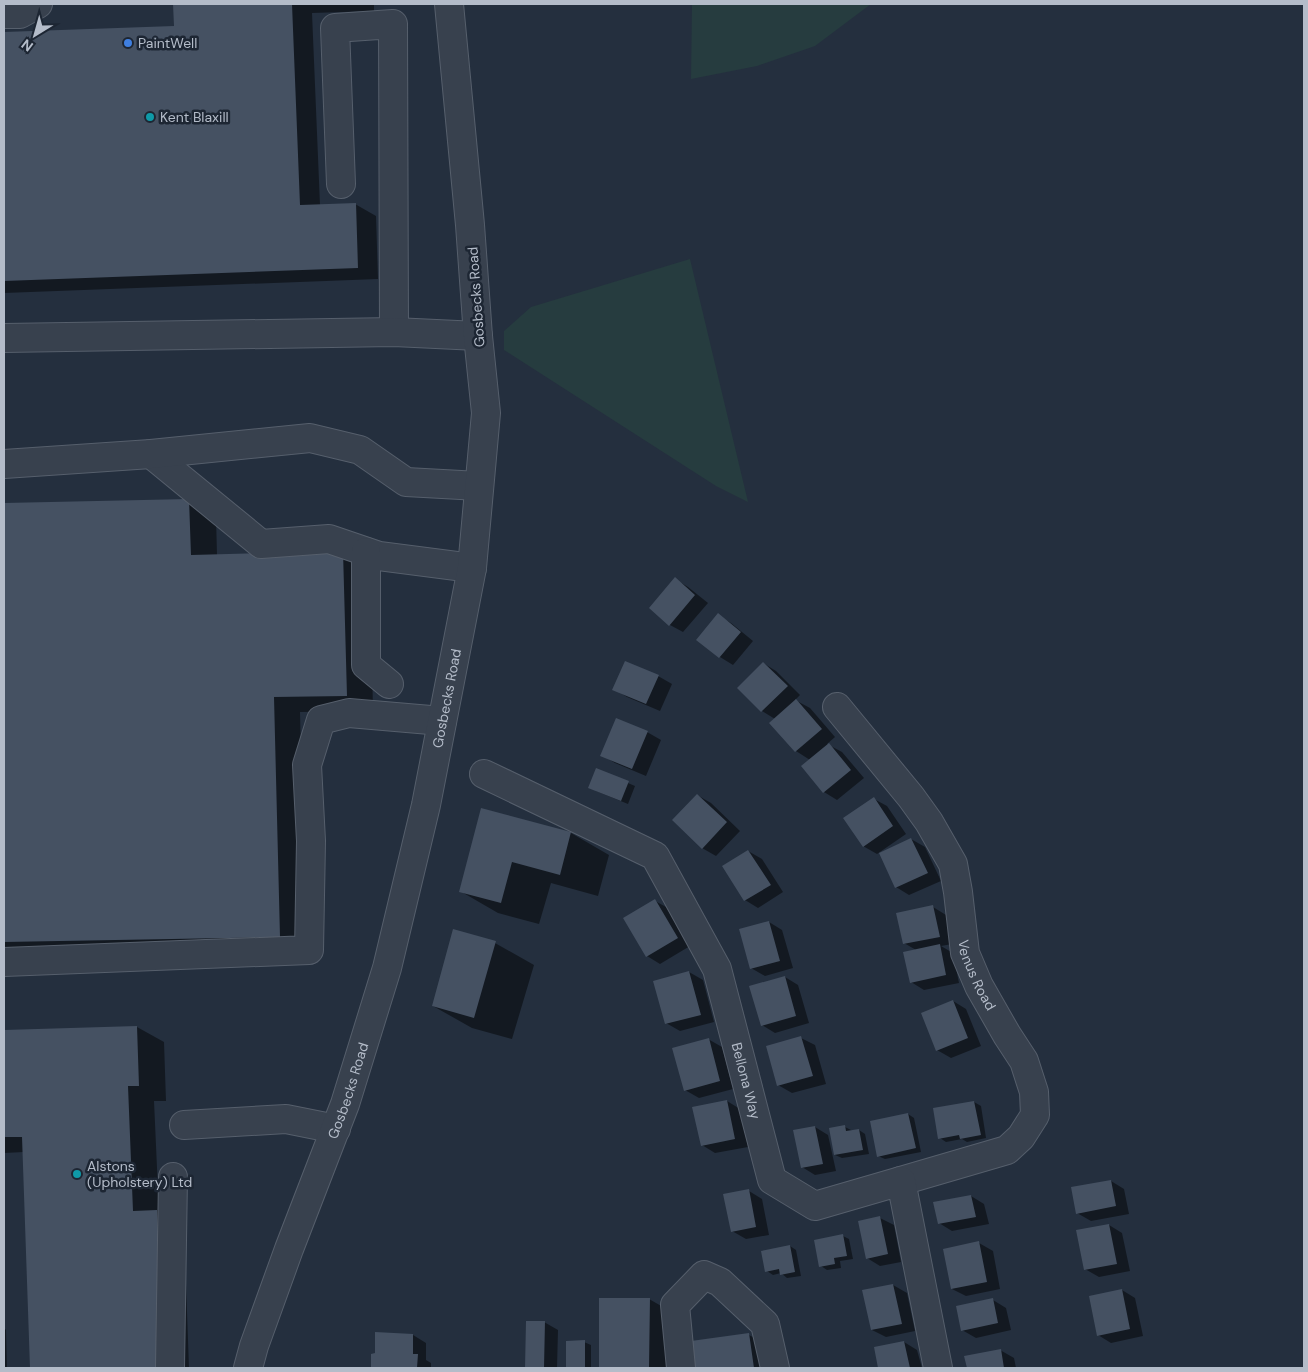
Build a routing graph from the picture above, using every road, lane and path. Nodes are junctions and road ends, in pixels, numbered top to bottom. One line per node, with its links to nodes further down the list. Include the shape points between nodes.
1 (38, 4): 3 (street, via 20,14)
2 (449, 4): 6 (street, Gosbecks Road)
3 (4, 14)
4 (340, 184): 5 (street, via 335,28 393,24)
5 (394, 332): 6 (street); 7 (street)
6 (478, 336): 10 (street, Gosbecks Road, via 486,413)
7 (4, 338)
8 (151, 454): 9 (street); 10 (street, via 310,438 360,450 406,482); 11 (street, via 261,544 329,540)
9 (4, 464)
10 (479, 486): 12 (street, Gosbecks Road)
11 (366, 552): 12 (street); 13 (street, via 366,665)
12 (472, 568): 15 (street, Gosbecks Road)
13 (389, 684)
14 (837, 708): 21 (street, Venus Road, via 911,796 953,864 965,953 979,986 1024,1061 1034,1092 1035,1114 1007,1150)
15 (442, 721): 17 (street, via 349,714 321,720 307,765 311,841 309,950); 19 (street, Gosbecks Road, via 426,805 387,968)
16 (484, 774): 21 (street, Bellona Way, via 655,856 717,969 772,1180 815,1206)
17 (4, 962)
18 (184, 1125): 19 (street, via 286,1119)
19 (336, 1129): 23 (street, Gosbecks Road)
20 (173, 1177): 22 (street)
21 (900, 1181): 26 (street)
22 (170, 1368)
23 (248, 1368)
24 (682, 1368): 25 (street, via 676,1305 704,1275 720,1282 765,1324)
25 (774, 1368)
26 (938, 1368)

